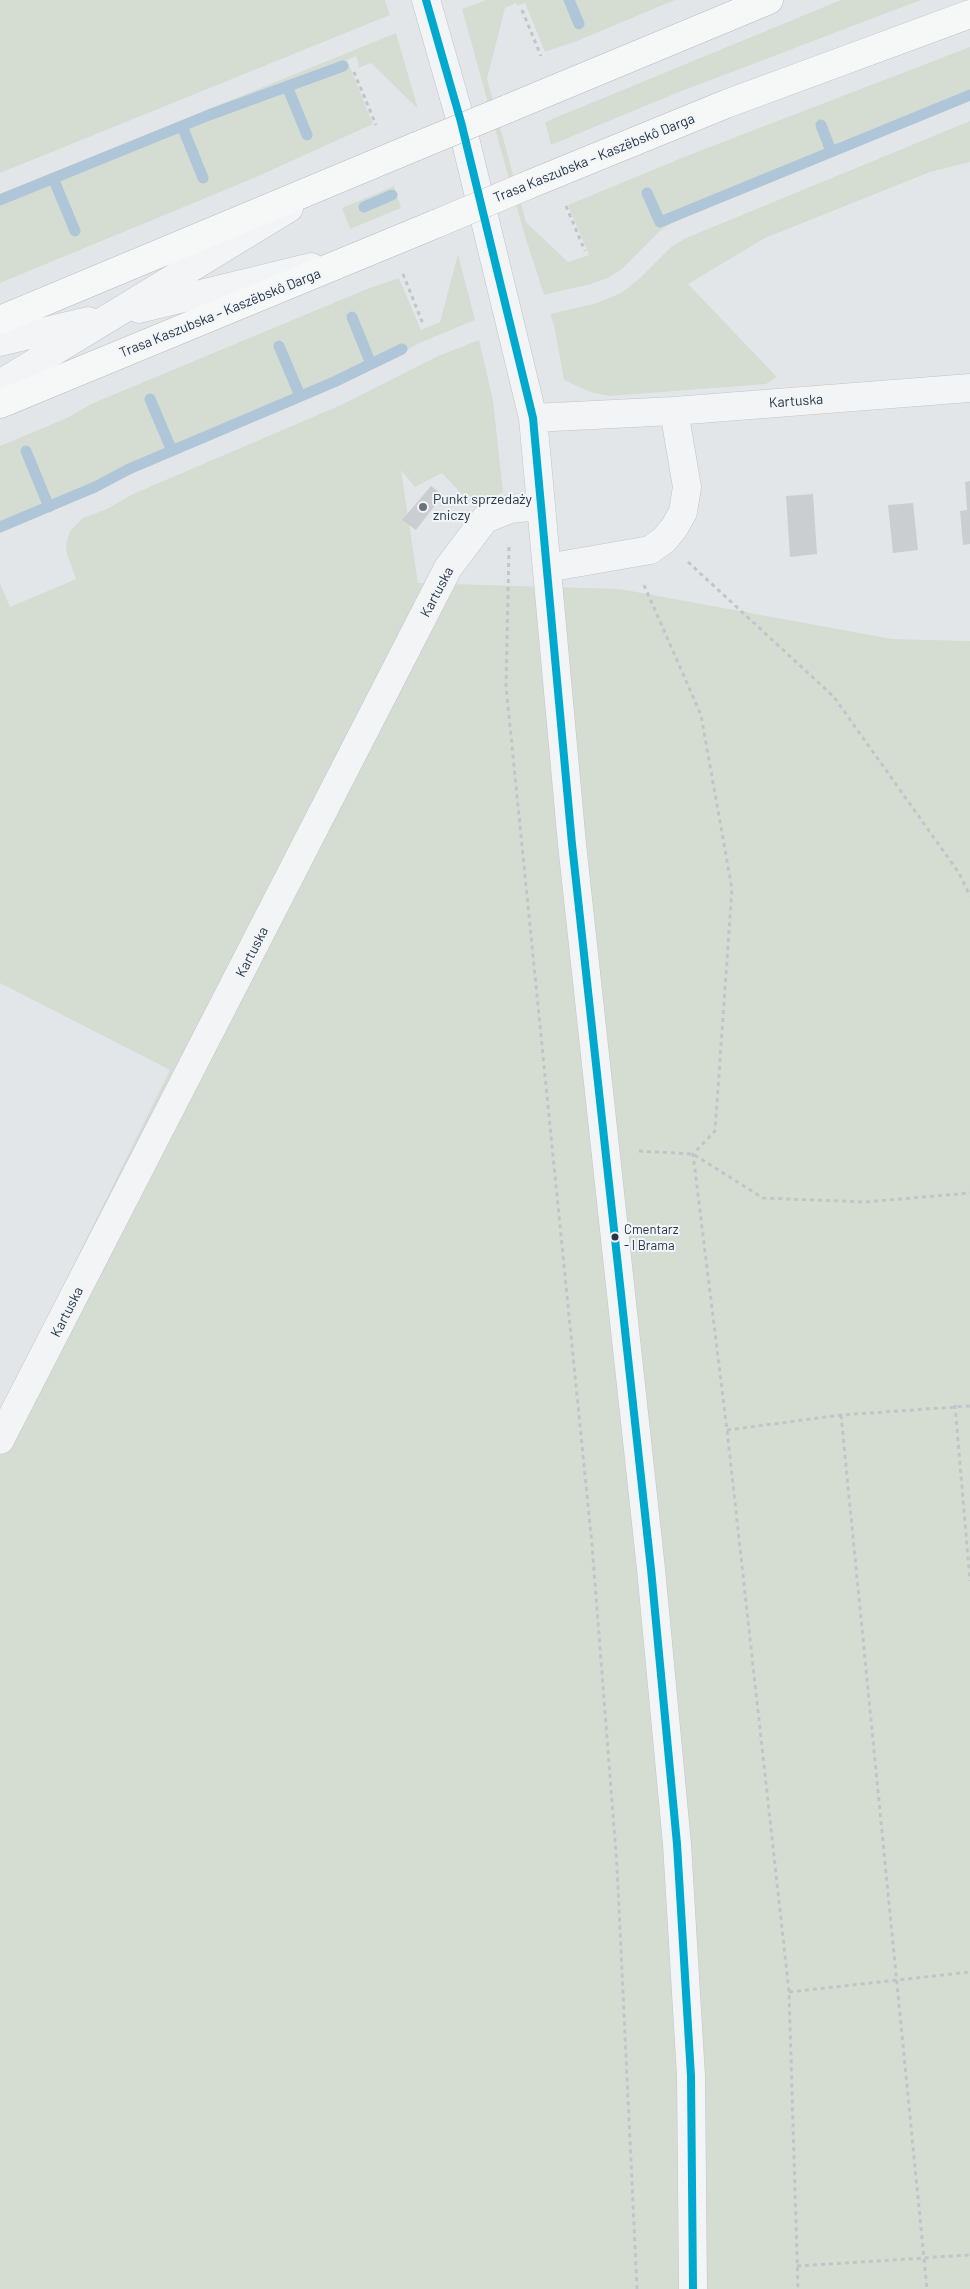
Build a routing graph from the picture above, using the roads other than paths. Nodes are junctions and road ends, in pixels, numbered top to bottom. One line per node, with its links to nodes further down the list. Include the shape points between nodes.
1 (426, 0): 13 (street, via 461,122)
2 (770, 0): 4 (highway, bridge)
3 (970, 14): 5 (highway, Trasa Kaszubska – Kaszëbskô Darga, bridge, via 726,104)
4 (331, 182): 6 (street); 7 (highway)
5 (361, 255): 6 (street); 11 (highway, Trasa Kaszubska – Kaszëbskô Darga)
6 (114, 315): 8 (street); 9 (street)
7 (0, 320)
8 (0, 342)
9 (0, 384)
10 (970, 388): 12 (street, Kartuska)
11 (0, 404)
12 (674, 410): 13 (street, Kartuska); 15 (street, via 686,487 683,512 664,540 650,550 631,555)
13 (533, 418): 14 (street)
14 (540, 506): 15 (street); 16 (street, Kartuska, via 510,509 485,519 448,568)
15 (547, 568): 17 (street, via 572,844 650,1559 677,1844 691,2076)
16 (0, 1440)
17 (692, 2289)

